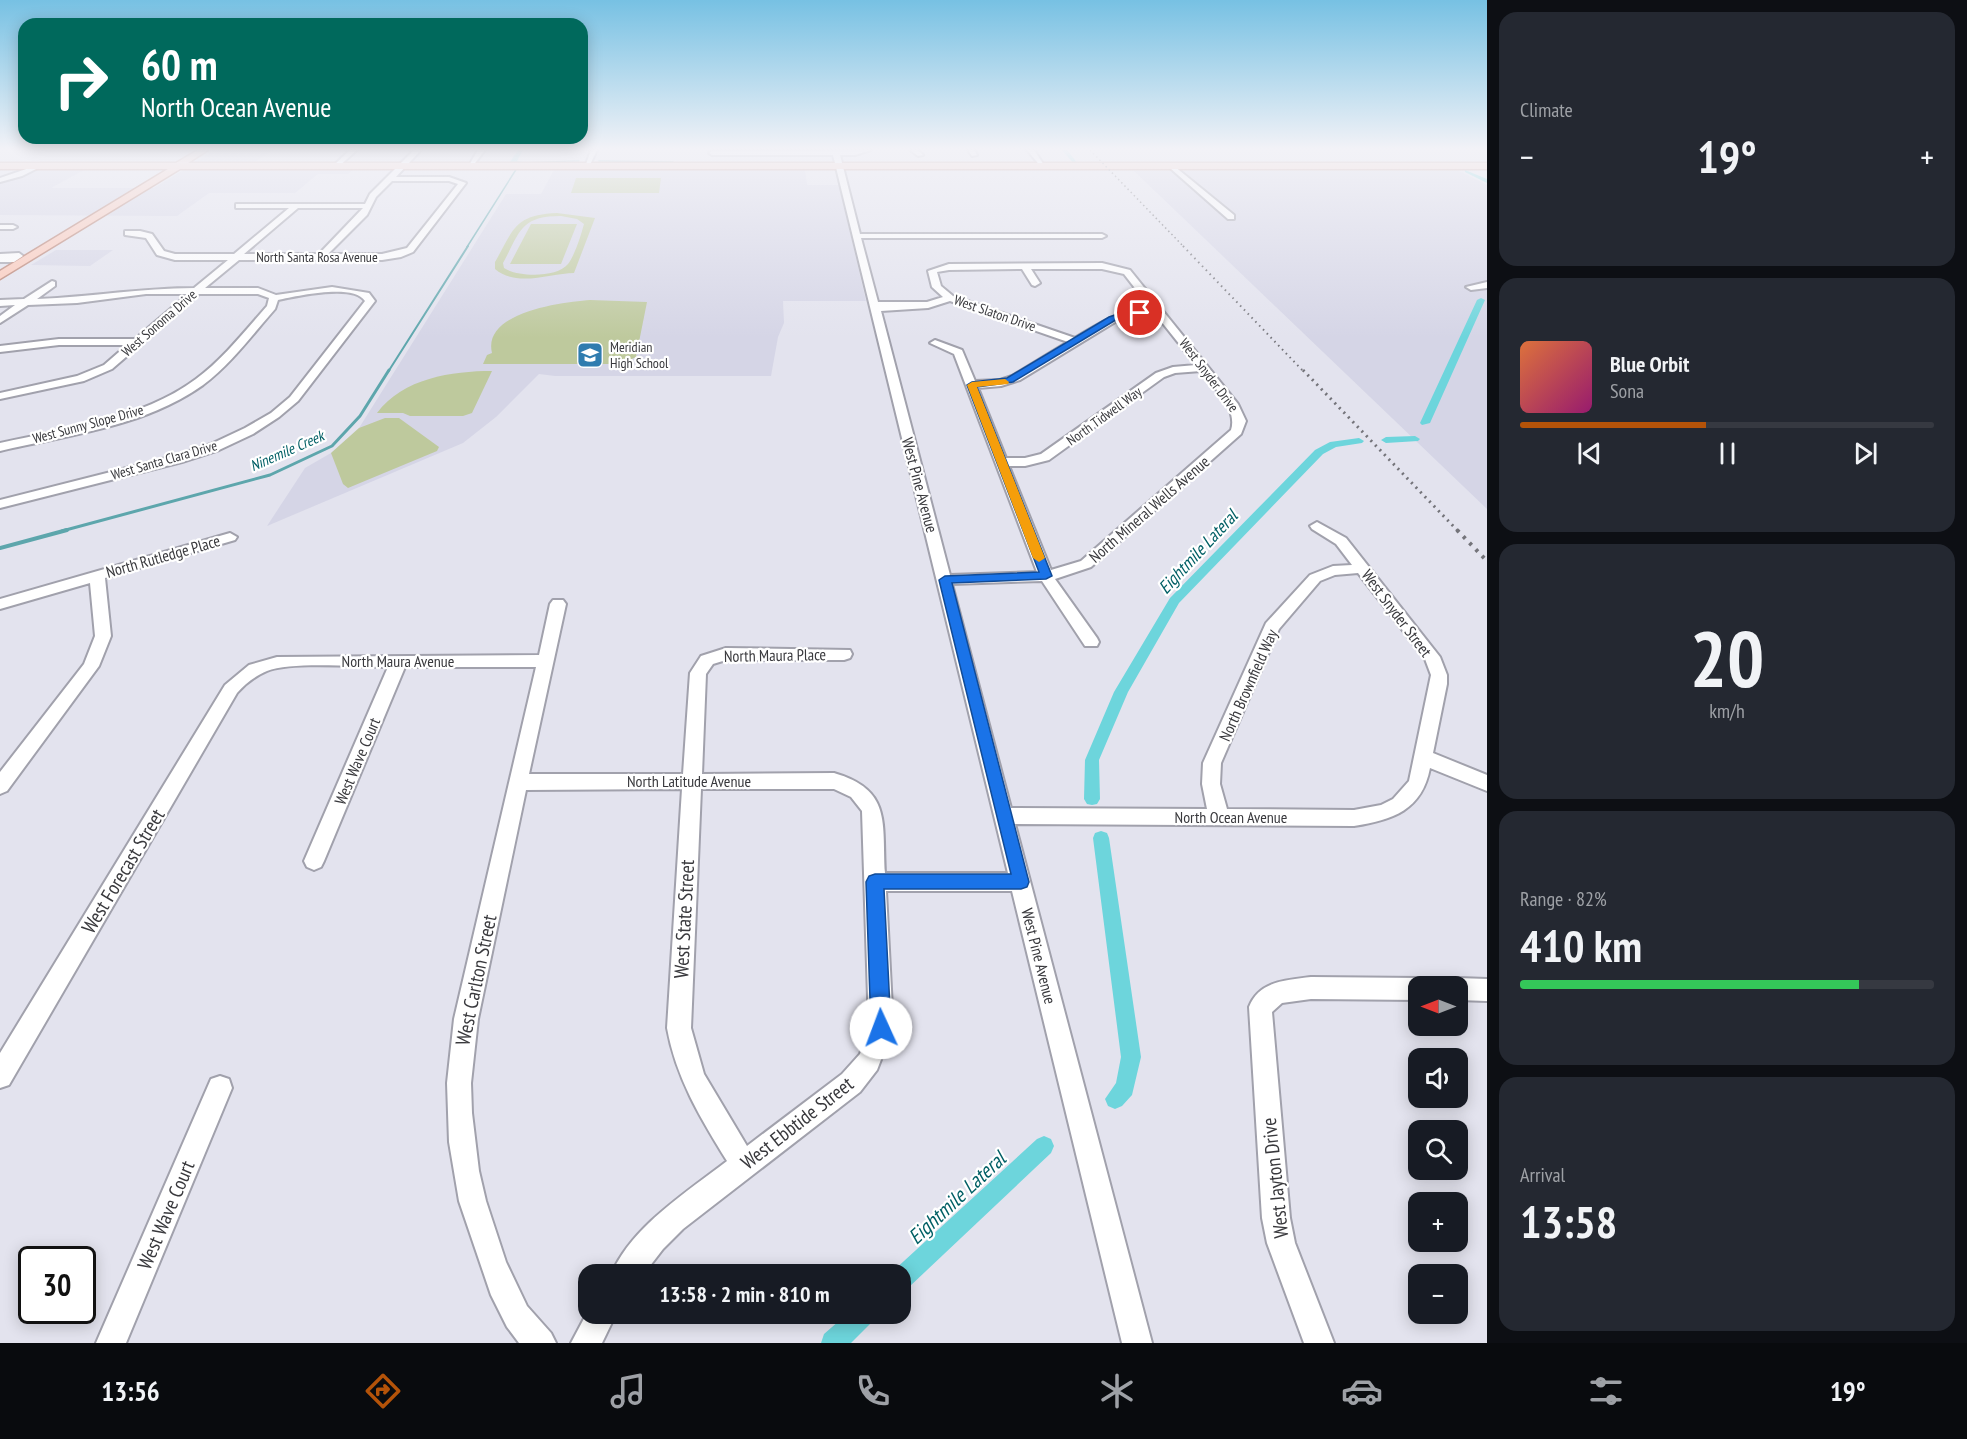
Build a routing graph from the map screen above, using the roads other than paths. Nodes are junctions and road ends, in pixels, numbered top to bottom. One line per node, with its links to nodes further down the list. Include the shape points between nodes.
1 (103, 213): 18 (main road)
2 (288, 213): 15 (street, West Sonoma Drive)
3 (362, 213): 16 (street)
4 (439, 213): 16 (street, North Santa Rosa Avenue, via 410,250 398,255)
5 (850, 213): 12 (street, West Pine Avenue)
6 (1226, 213): 7 (street)
7 (1231, 217)
8 (962, 226): 13 (street)
9 (0, 227): 10 (street)
10 (13, 227)
11 (128, 233): 15 (street, North Santa Rosa Avenue, via 147,235 157,242 160,253 168,256)
12 (856, 236): 13 (street); 31 (street, West Pine Avenue)
13 (968, 236): 14 (street)
14 (1102, 236)
15 (236, 257): 16 (street, North Santa Rosa Avenue); 25 (street, West Sonoma Drive)
16 (321, 257)
17 (0, 258): 18 (street)
18 (30, 258): 20 (main road)
19 (1025, 266): 21 (street); 26 (street, West Slaton Drive, via 935,269 932,274 937,287); 32 (street, West Snyder Drive, via 1119,269 1127,272)
20 (0, 276)
21 (1035, 283)
22 (52, 284): 29 (street)
23 (1487, 285): 24 (street)
24 (1471, 287)
25 (197, 291): 27 (street, via 258,291); 29 (street, via 146,291 77,300); 35 (street, West Sonoma Drive)
26 (950, 297): 31 (street, via 928,305); 34 (street, West Slaton Drive)
27 (274, 298): 42 (street, West Sunny Slope Drive, via 273,307 207,375 178,395 124,416); 44 (street, West Santa Clara Drive, via 313,291 354,292 369,298 368,305 299,394 249,431 178,459)
28 (0, 299): 29 (street)
29 (28, 301): 30 (street); 33 (street)
30 (0, 303)
31 (874, 306): 50 (street, West Pine Avenue)
32 (1161, 313): 34 (street, via 1117,317); 38 (street, West Snyder Drive)
33 (0, 320)
34 (1075, 341): 39 (street, via 1010,381)
35 (138, 342): 37 (street, via 59,342); 40 (street, West Sonoma Drive, via 90,375)
36 (935, 343): 39 (street, via 958,352)
37 (0, 348)
38 (1205, 369): 41 (street, West Snyder Drive, via 1238,411); 43 (street, North Tidwell Way, via 1173,370 1160,375 1045,457)
39 (972, 385): 43 (street)
40 (0, 396)
41 (1237, 431): 49 (street, North Mineral Wells Avenue, via 1096,558 1075,569)
42 (0, 447)
43 (1002, 462): 49 (street)
44 (0, 504)
45 (1317, 526): 47 (street, West Snyder Street, via 1341,541)
46 (230, 537): 48 (street, North Rutledge Place)
47 (1363, 568): 59 (street, West Snyder Street, via 1432,657 1438,675); 66 (street, North Brownfield Way, via 1333,571 1315,578 1272,627 1212,763 1211,784)
48 (97, 576): 51 (street, North Rutledge Place); 63 (street, via 103,636 92,666)
49 (1046, 576): 50 (street, North Mineral Wells Avenue); 53 (street)
50 (945, 580): 65 (street, West Pine Avenue)
51 (0, 604)
52 (558, 604): 57 (street, West Carlton Street)
53 (1091, 642)
54 (844, 654): 56 (street, North Maura Place, via 726,654)
55 (399, 660): 57 (street, North Maura Avenue); 58 (street, North Maura Avenue, via 285,661); 67 (street, West Wave Court)
56 (707, 660): 60 (street, West State Street, via 698,673)
57 (546, 661): 61 (street, West Carlton Street)
58 (251, 671): 73 (street, West Forecast Street, via 231,689)
59 (1423, 757): 62 (street); 66 (street, North Ocean Avenue, via 1412,794 1383,814 1354,818)
60 (692, 780): 61 (street, North Latitude Avenue); 64 (street, North Latitude Avenue, via 834,781); 75 (street, West State Street, via 681,1051)
61 (520, 782): 79 (street, West Carlton Street, via 466,1019 457,1100 468,1187 483,1237 505,1297 528,1333)
62 (1487, 783)
63 (0, 786)
64 (857, 790): 68 (street, West Ebbtide Street, via 872,811)
65 (1004, 816): 66 (street, North Ocean Avenue); 69 (street, West Pine Avenue)
66 (1219, 817)
67 (314, 861)
68 (875, 882): 69 (street); 75 (street, West Ebbtide Street, via 881,1028 869,1062 851,1083)
69 (1021, 882): 81 (street, West Pine Avenue)
70 (1408, 989): 82 (street, West Jayton Drive, via 1311,988 1277,992 1260,1007 1276,1218 1281,1243)
71 (1468, 989): 72 (street)
72 (1487, 990)
73 (1, 1072)
74 (220, 1088): 78 (street, West Wave Court)
75 (744, 1164): 76 (street, West Ebbtide Street, via 674,1219)
76 (634, 1264)
77 (596, 1324): 80 (street)
78 (111, 1343)
79 (541, 1343)
80 (586, 1343)
81 (1137, 1343)
82 (1319, 1343)

